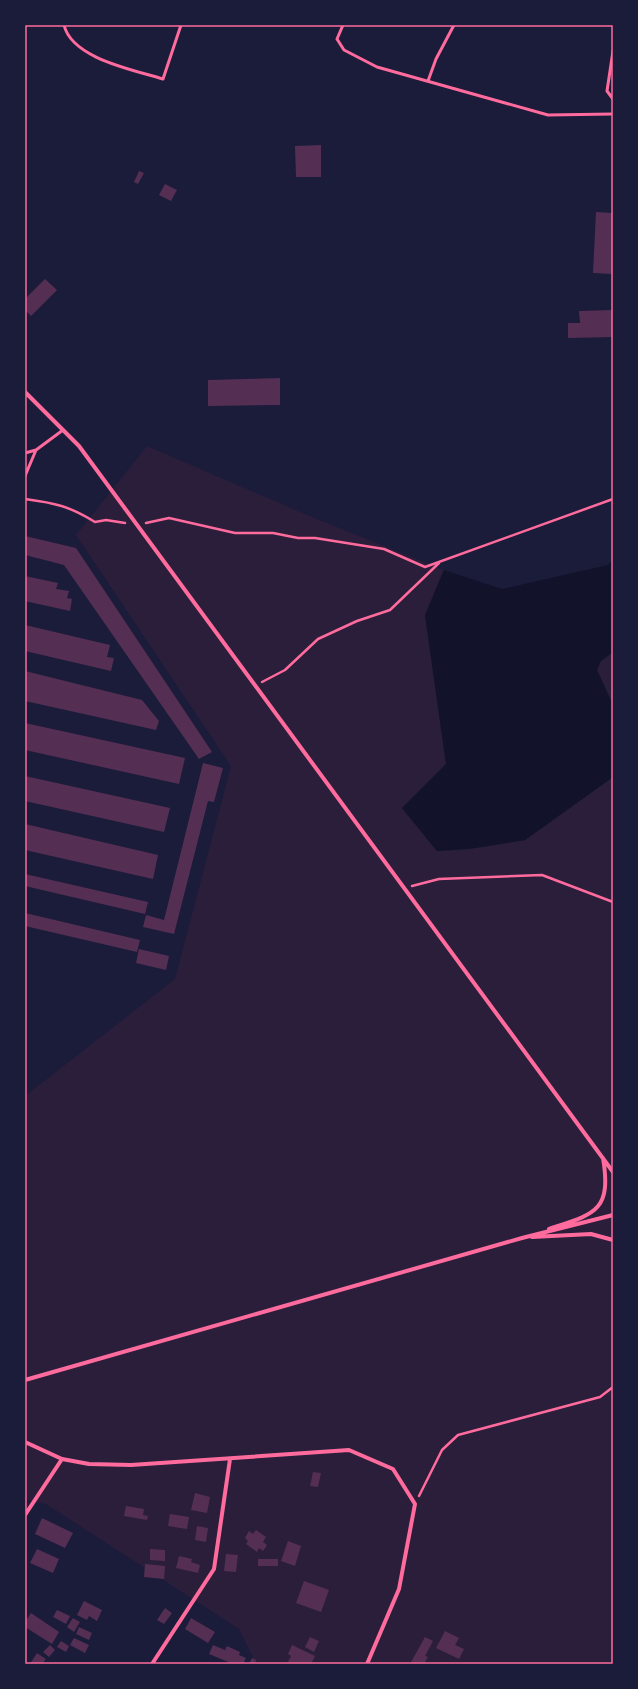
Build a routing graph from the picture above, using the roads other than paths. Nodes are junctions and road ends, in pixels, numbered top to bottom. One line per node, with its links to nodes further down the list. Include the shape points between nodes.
1 (64, 25): 2 (lane, via 75,43 89,54 163,79)
2 (181, 25)
3 (343, 25): 6 (lane, via 337,39 344,50 377,67)
4 (454, 25): 6 (lane, via 436,59)
5 (613, 51): 7 (lane, via 607,91)
6 (428, 81): 8 (lane, via 548,115)
7 (613, 99)
8 (613, 114)
9 (25, 392): 10 (street)
10 (63, 430): 11 (lane); 14 (street, via 79,446 137,524)
11 (36, 450): 12 (lane); 13 (lane)
12 (25, 453)
13 (25, 476)
14 (602, 1156): 15 (street); 17 (street, via 606,1180 602,1200 596,1208 588,1216)
15 (613, 1172)
16 (613, 1216): 17 (street)
17 (522, 1238): 18 (street, via 591,1234); 19 (street)
18 (613, 1240)
19 (25, 1380)
20 (25, 1442): 21 (street)
21 (62, 1459): 22 (street, via 89,1464 131,1466); 23 (street)
22 (230, 1459): 24 (street, via 214,1569); 25 (street, via 349,1450 393,1468 415,1504 399,1589)
23 (25, 1515)
24 (152, 1664)
25 (368, 1664)

